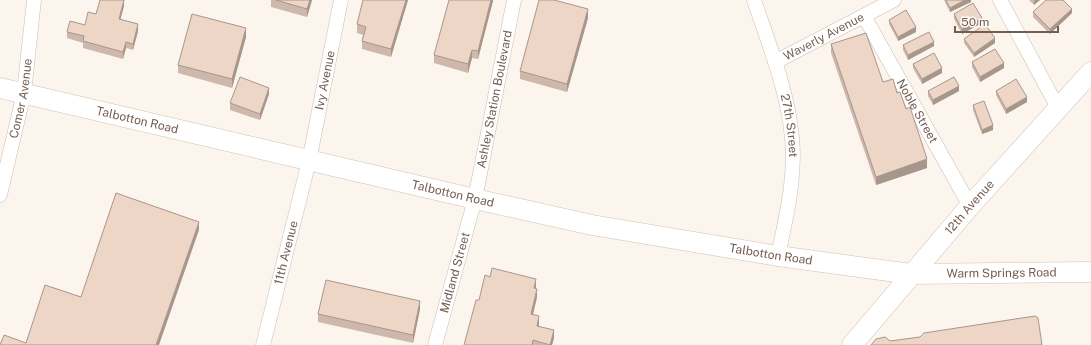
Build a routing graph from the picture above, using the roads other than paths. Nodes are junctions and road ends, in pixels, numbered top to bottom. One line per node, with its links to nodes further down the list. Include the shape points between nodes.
1 (34, 0): 11 (street, Comer Avenue)
2 (341, 0): 13 (street, Ivy Avenue)
3 (514, 0): 15 (street, Ashley Station Boulevard)
4 (754, 0): 8 (street, 27th Street)
5 (894, 0): 7 (street, Waverly Avenue)
6 (1000, 0): 12 (street)
7 (864, 16): 8 (street, Waverly Avenue); 16 (street, Noble Street)
8 (775, 62): 17 (street, 27th Street, via 789,112 793,139 790,193)
9 (1091, 72): 12 (main road, 12th Avenue)
10 (0, 88): 11 (main road, Talbotton Road)
11 (24, 94): 13 (main road, Talbotton Road); 14 (street, Comer Avenue)
12 (1058, 108): 16 (main road, 12th Avenue)
13 (309, 161): 15 (main road, Talbotton Road); 20 (street, 11th Avenue)
14 (0, 195)
15 (474, 199): 17 (main road, Talbotton Road, via 592,225); 21 (street, Midland Street)
16 (970, 206): 19 (main road, 12th Avenue)
17 (778, 256): 19 (main road, Talbotton Road)
18 (1091, 272): 19 (main road, Warm Springs Road)
19 (911, 274): 22 (main road, 12th Avenue)
20 (263, 345)
21 (435, 345)
22 (852, 345)

